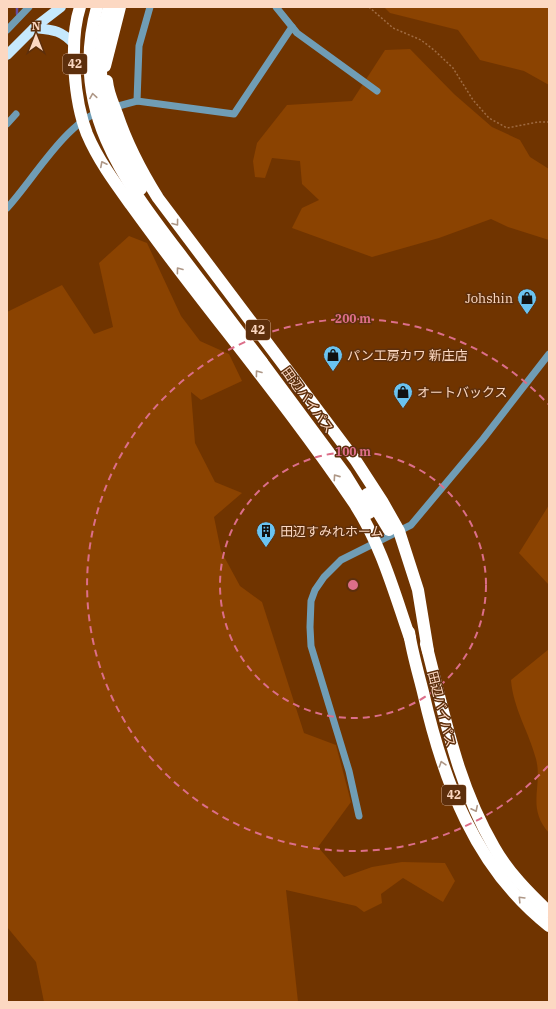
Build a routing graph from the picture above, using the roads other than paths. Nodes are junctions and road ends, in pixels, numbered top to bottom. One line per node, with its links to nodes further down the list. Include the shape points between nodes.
1 (29, 7): 12 (street)
2 (61, 7): 11 (main road)
3 (80, 7): 13 (highway, 42)
4 (94, 7): 15 (highway, 42)
5 (97, 7): 24 (highway, 田辺バイパス / 42, one-way to 5, bridge, via 138,199 111,152 96,114 90,75 91,36)
6 (109, 7): 24 (highway, 田辺バイパス / 42, bridge, via 102,38 102,80 111,125 123,153 134,176 178,242)
7 (120, 7): 15 (highway, 42)
8 (150, 7): 17 (street, via 139,46)
9 (276, 7): 10 (street)
10 (292, 27): 16 (street); 17 (street, via 234,114)
11 (34, 28): 13 (main road, via 59,31); 14 (main road)
12 (7, 30)
13 (75, 45): 20 (highway, 42, via 76,90)
14 (7, 55)
15 (105, 66): 18 (highway, 42, via 108,91)
16 (377, 91)
17 (137, 101): 18 (street)
18 (114, 107): 20 (street); 25 (highway, 42, one-way to 25, via 137,165 158,198 356,461 382,501)
19 (16, 114): 21 (street)
20 (83, 120): 22 (street); 25 (highway, 42, one-way to 20, via 355,504 317,450 158,242 106,170 87,134)
21 (7, 124)
22 (7, 208)
23 (549, 354): 25 (street, via 483,439 411,525)
24 (264, 360): 25 (highway, 田辺バイパス / 42)
25 (387, 537): 26 (street, via 341,560 324,577 311,601 311,646 350,771); 27 (highway, 田辺バイパス / 42, one-way to 27, via 418,590 428,651 445,722 467,795 495,849 513,874); 28 (highway, 田辺バイパス / 42, one-way to 25, via 519,898 500,875 480,845 451,790 440,758)
26 (360, 816)
27 (549, 912)
28 (549, 926)

